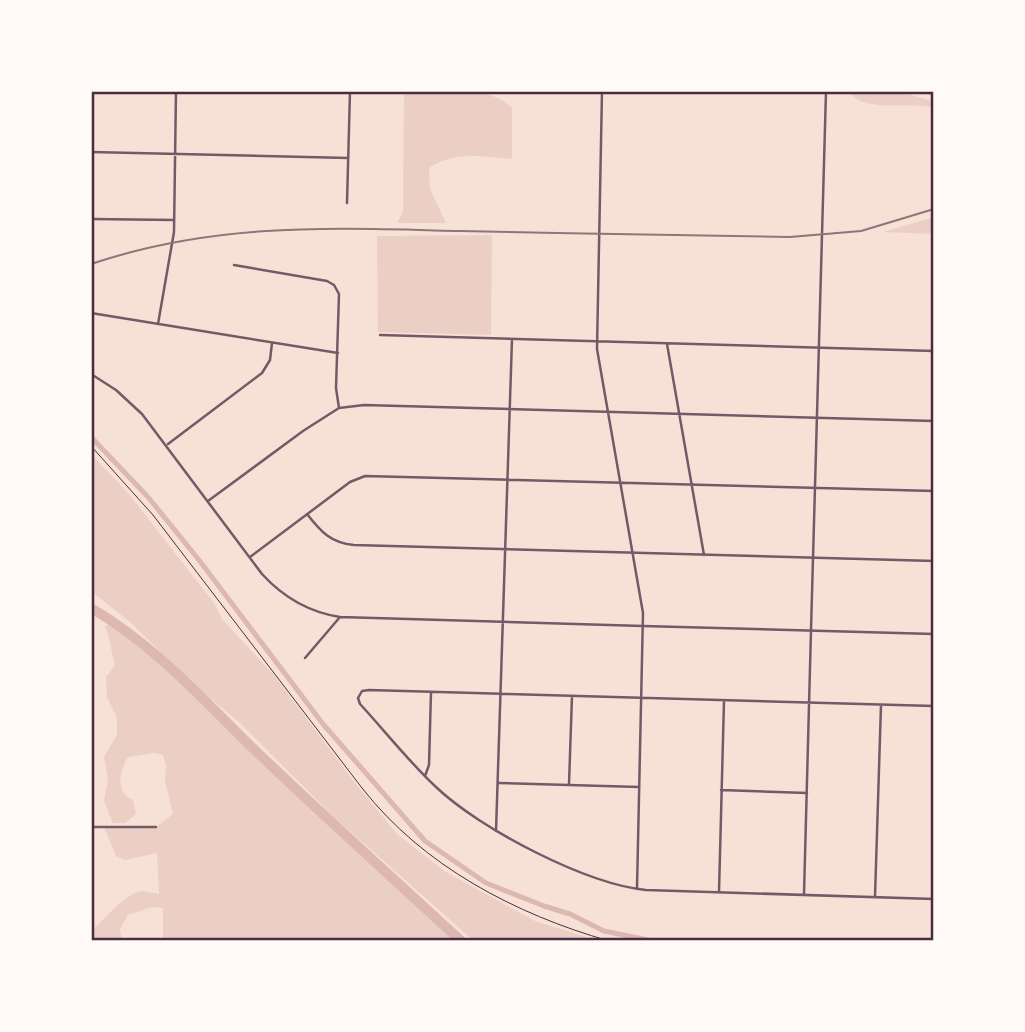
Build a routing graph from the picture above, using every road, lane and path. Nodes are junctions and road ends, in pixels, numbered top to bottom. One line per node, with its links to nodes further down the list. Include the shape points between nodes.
1 (176, 91): 7 (street)
2 (326, 91): 3 (street)
3 (350, 91): 8 (street)
4 (602, 91): 17 (street)
5 (826, 91): 20 (street)
6 (91, 152): 7 (street)
7 (174, 153): 8 (street); 11 (street)
8 (348, 158): 9 (street)
9 (347, 203)
10 (91, 219): 11 (street)
11 (174, 220): 14 (street)
12 (234, 265): 22 (street, via 334,285 339,294)
13 (91, 313): 14 (street)
14 (158, 324): 18 (street)
15 (380, 335): 16 (street)
16 (512, 339): 17 (street); 25 (street)
17 (597, 341): 19 (street); 26 (street)
18 (272, 343): 22 (street); 30 (street, via 262,373)
19 (667, 344): 20 (street); 27 (street)
20 (820, 347): 21 (street); 28 (street)
21 (934, 351)
22 (338, 353): 24 (street)
23 (91, 374): 30 (street, via 135,407)
24 (339, 408): 25 (street); 37 (street)
25 (510, 409): 26 (street); 32 (street)
26 (607, 412): 27 (street); 33 (street)
27 (678, 413): 28 (street); 34 (street)
28 (817, 418): 29 (street); 35 (street)
29 (934, 421)
30 (166, 445): 37 (street)
31 (91, 446): 73 (path, via 153,515 394,825 479,887 550,922)
32 (508, 478): 33 (street); 38 (street, via 361,476); 39 (street)
33 (619, 482): 34 (street); 40 (street)
34 (692, 484): 35 (street); 41 (street)
35 (815, 488): 36 (street); 43 (street)
36 (934, 491)
37 (208, 501): 42 (street)
38 (307, 514): 39 (street, via 323,533 343,544); 42 (street)
39 (505, 549): 40 (street); 46 (street)
40 (633, 553): 41 (street); 47 (street)
41 (704, 555): 43 (street)
42 (250, 557): 45 (street, via 284,595 312,610)
43 (813, 558): 44 (street); 48 (street)
44 (934, 561)
45 (340, 617): 46 (street); 50 (street)
46 (503, 622): 47 (street); 52 (street)
47 (643, 626): 48 (street); 54 (street)
48 (811, 630): 49 (street); 56 (street)
49 (934, 634)
50 (305, 658)
51 (430, 692): 52 (street); 59 (street); 59 (street, via 369,690 359,694 360,704)
52 (501, 694): 53 (street); 60 (street)
53 (572, 696): 54 (street); 61 (street)
54 (642, 699): 55 (street); 62 (street)
55 (724, 701): 56 (street); 63 (street)
56 (809, 702): 57 (street); 64 (street)
57 (881, 705): 58 (street); 71 (street)
58 (934, 706)
59 (425, 776): 67 (street)
60 (498, 783): 61 (street); 67 (street)
61 (569, 785): 62 (street)
62 (639, 787): 68 (street)
63 (721, 790): 64 (street); 69 (street)
64 (807, 793): 70 (street)
65 (91, 827): 66 (street)
66 (156, 827)
67 (496, 831): 68 (street, via 576,871)
68 (637, 889): 69 (street)
69 (719, 892): 70 (street)
70 (804, 894): 71 (street)
71 (876, 897): 72 (street)
72 (934, 899)
73 (609, 941)

